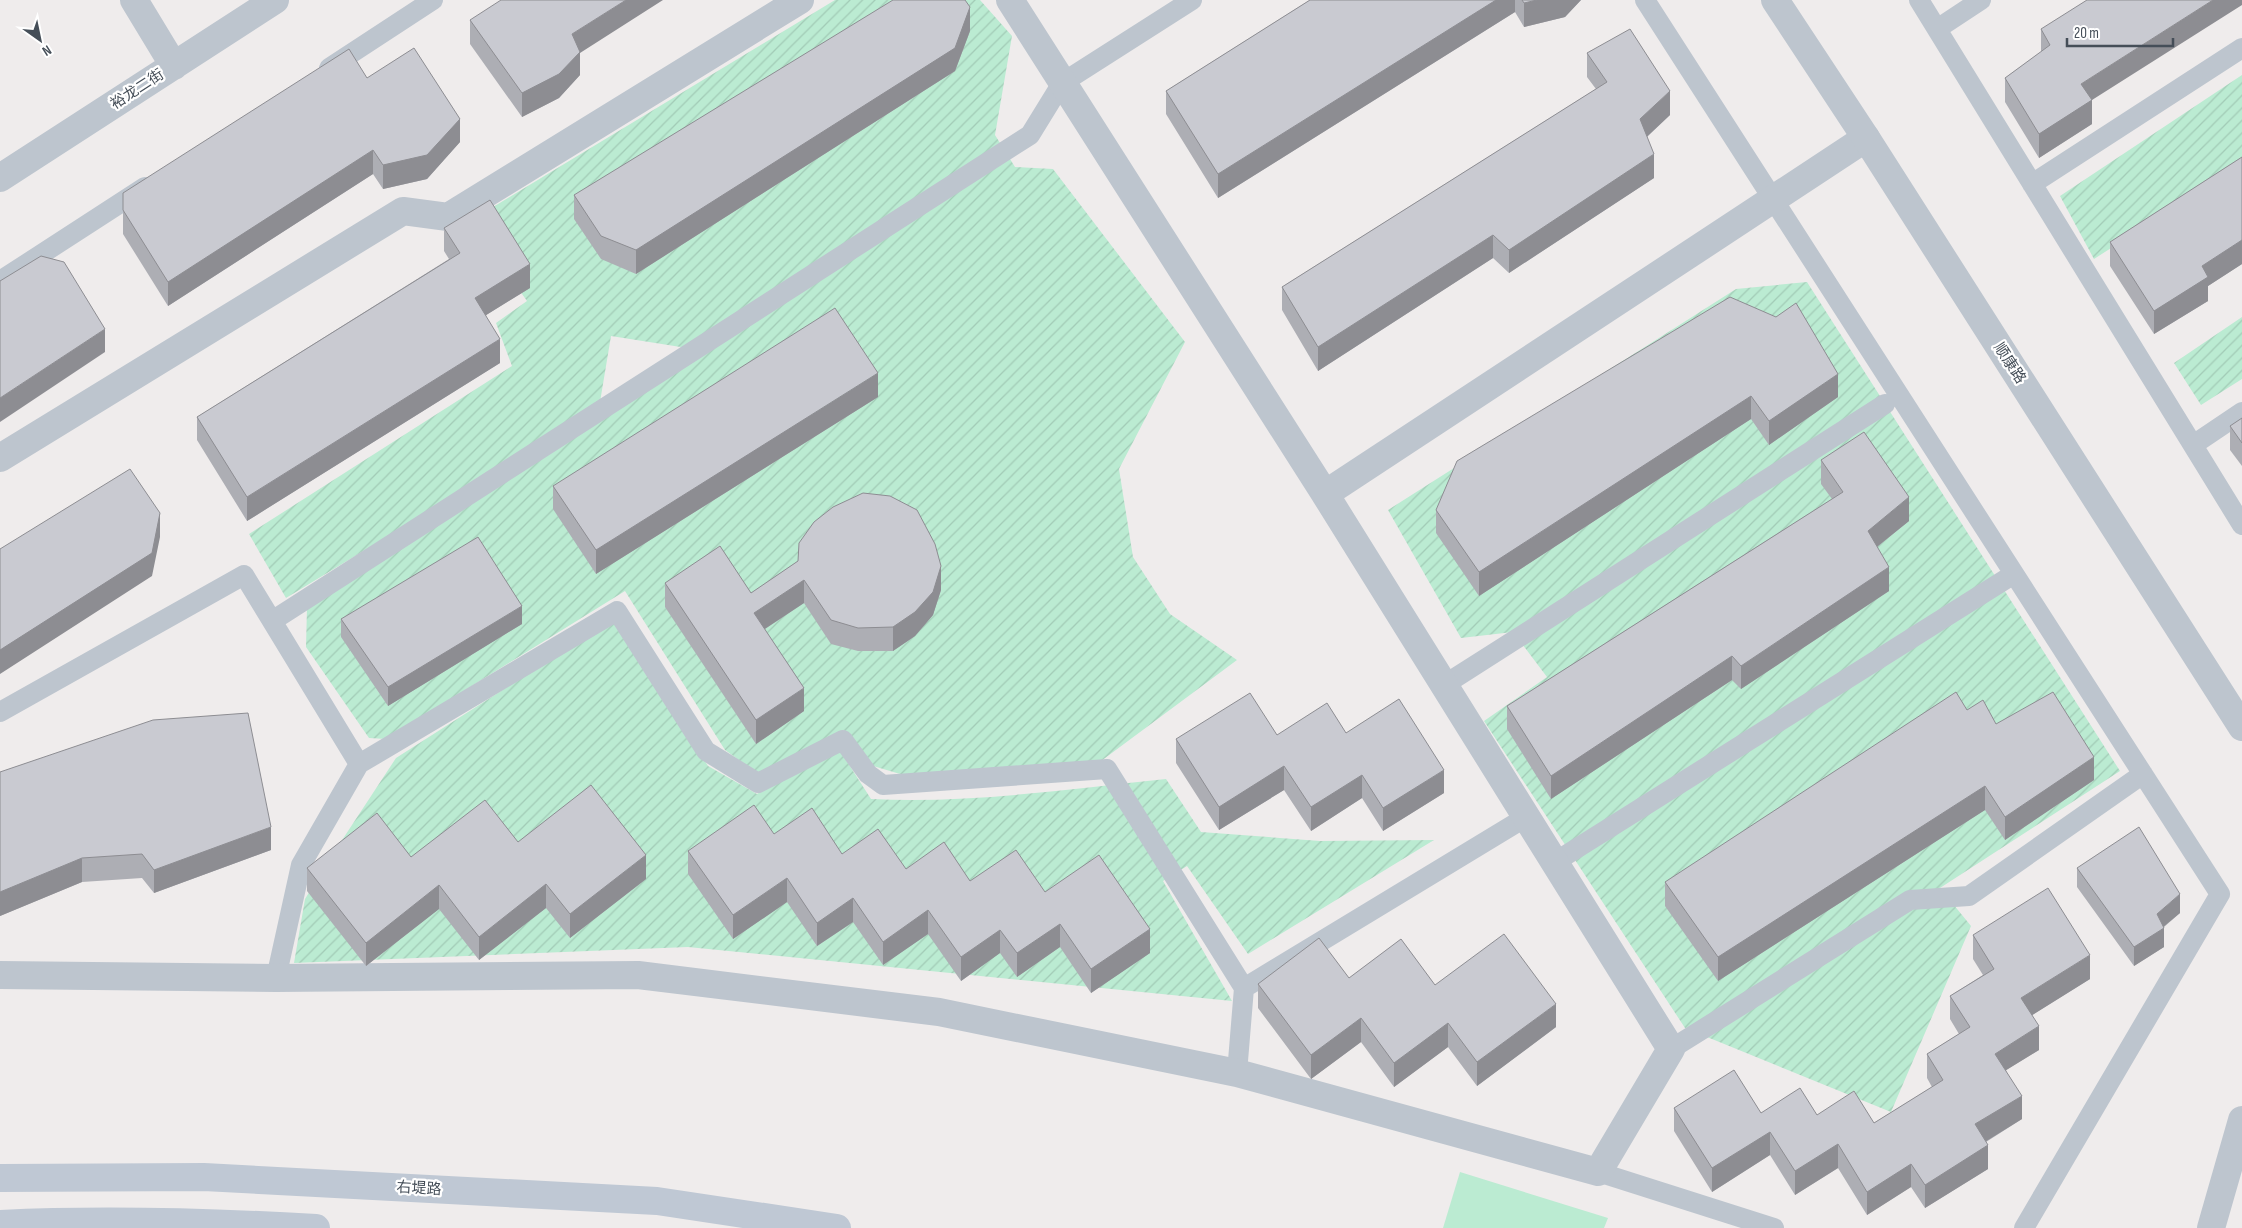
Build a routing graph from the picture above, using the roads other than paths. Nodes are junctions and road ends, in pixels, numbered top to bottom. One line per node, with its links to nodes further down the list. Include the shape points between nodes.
1 (134, 0): 13 (street)
2 (275, 0): 13 (street, 裕龙二街)
3 (433, 0): 14 (lane)
4 (800, 0): 25 (street, via 448,217 403,211)
5 (1010, 0): 15 (street)
6 (1192, 0): 15 (lane)
7 (1645, 0): 20 (lane)
8 (1775, 0): 16 (street, 顺康路)
9 (1919, 0): 11 (lane)
10 (1981, 0): 11 (lane)
11 (1937, 29): 19 (lane)
12 (2242, 48): 19 (lane)
13 (174, 66): 17 (street, 裕龙二街)
14 (316, 76)
15 (1062, 83): 26 (street); 29 (lane, via 1030,135)
16 (1866, 138): 20 (street); 32 (street, 顺康路)
17 (0, 178)
18 (158, 178): 21 (lane)
19 (2032, 184): 24 (lane)
20 (1773, 199): 26 (street); 28 (lane)
21 (0, 281)
22 (1885, 404): 30 (lane)
23 (2242, 412): 24 (lane)
24 (2193, 445): 27 (lane)
25 (0, 458)
26 (1325, 494): 30 (street)
27 (2242, 525)
28 (2014, 574): 34 (lane); 36 (lane)
29 (272, 620): 31 (lane, via 244,574); 33 (lane)
30 (1444, 685): 35 (street)
31 (0, 712)
32 (2242, 727)
33 (359, 764): 38 (lane, via 301,865); 39 (lane, via 617,611 706,751 758,783 843,740 868,774 883,784 1107,769)
34 (2142, 774): 40 (lane, via 1969,896 1910,900); 49 (lane, via 2220,894)
35 (1526, 817): 36 (street); 39 (lane)
36 (1555, 862): 40 (street)
37 (0, 975): 38 (street)
38 (276, 978): 41 (street, via 638,975 939,1012)
39 (1244, 988): 41 (lane)
40 (1672, 1049): 43 (street)
41 (1237, 1073): 43 (street)
42 (2242, 1120): 50 (street)
43 (1598, 1172): 48 (lane)
44 (0, 1178): 47 (main road, 右堤路, via 204,1177 647,1201)
45 (0, 1224): 46 (main road, via 212,1222)
46 (316, 1228)
47 (837, 1228)
48 (1774, 1228)
49 (2024, 1228)
50 (2211, 1228)

